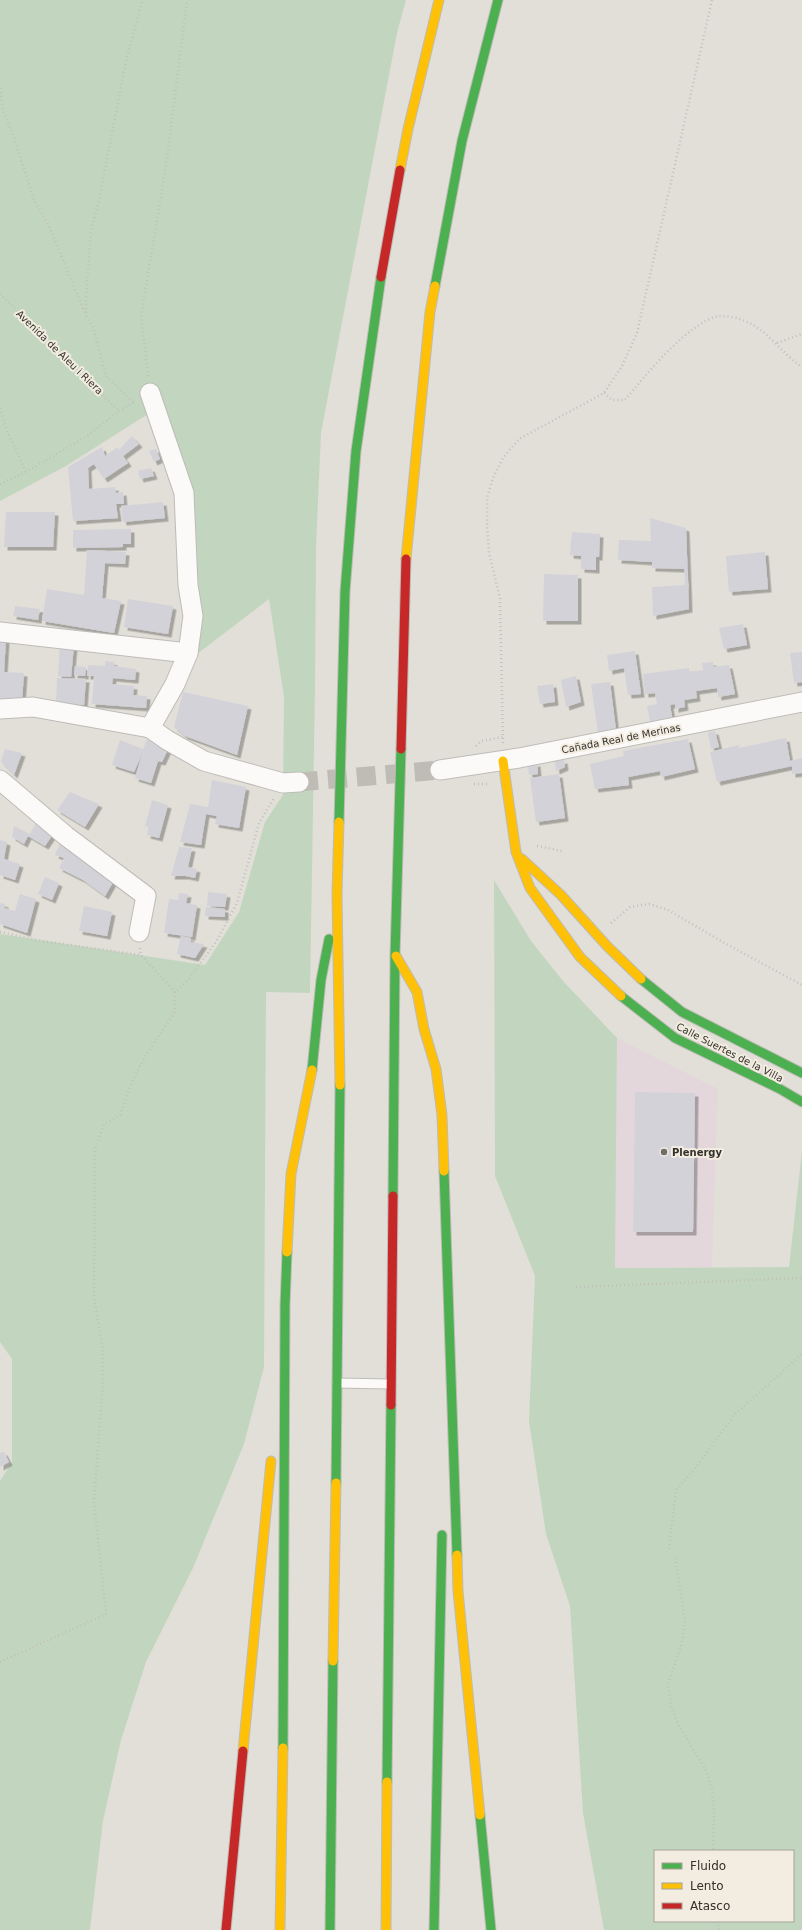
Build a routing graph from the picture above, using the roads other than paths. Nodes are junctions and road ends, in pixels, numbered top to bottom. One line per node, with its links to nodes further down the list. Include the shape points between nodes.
1 (439, 0): 14 (main road, via 408,129 376,302 356,452 345,592)
2 (498, 0): 16 (main road, via 462,141 430,312 407,540)
3 (142, 398): 5 (street, via 184,493 188,585 193,616)
4 (0, 632): 5 (street)
5 (188, 654): 8 (street, via 175,684)
6 (802, 702): 9 (street, Cañada Real de Merinas)
7 (0, 708): 8 (street, via 33,708)
8 (150, 728): 12 (street, via 204,761)
9 (503, 761): 10 (street, Cañada Real de Merinas); 13 (main road, Calle Suertes de la Villa)
10 (440, 770)
11 (0, 780): 15 (street, via 66,836 146,896)
12 (291, 783)
13 (516, 852): 17 (main road, Calle Suertes de la Villa, via 647,986 665,1000 682,1012); 18 (main road, Calle Suertes de la Villa, via 530,888 549,916 580,957 612,989 675,1038)
14 (337, 894): 20 (main road, via 321,980 313,1064 290,1174); 21 (main road, via 340,1126)
15 (139, 932)
16 (395, 955): 19 (main road, via 417,992 424,1029 436,1069 442,1114); 22 (main road)
17 (802, 1073)
18 (802, 1102)
19 (447, 1266): 25 (main road); 32 (main road, via 458,1591)
20 (285, 1306): 23 (main road); 28 (main road, via 285,1657)
21 (337, 1383): 22 (lane); 29 (main road)
22 (390, 1384): 30 (main road)
23 (275, 1417)
24 (272, 1449): 27 (main road)
25 (444, 1456)
26 (442, 1526): 31 (main road)
27 (226, 1930)
28 (280, 1930)
29 (330, 1930)
30 (386, 1930)
31 (434, 1930)
32 (491, 1930)

